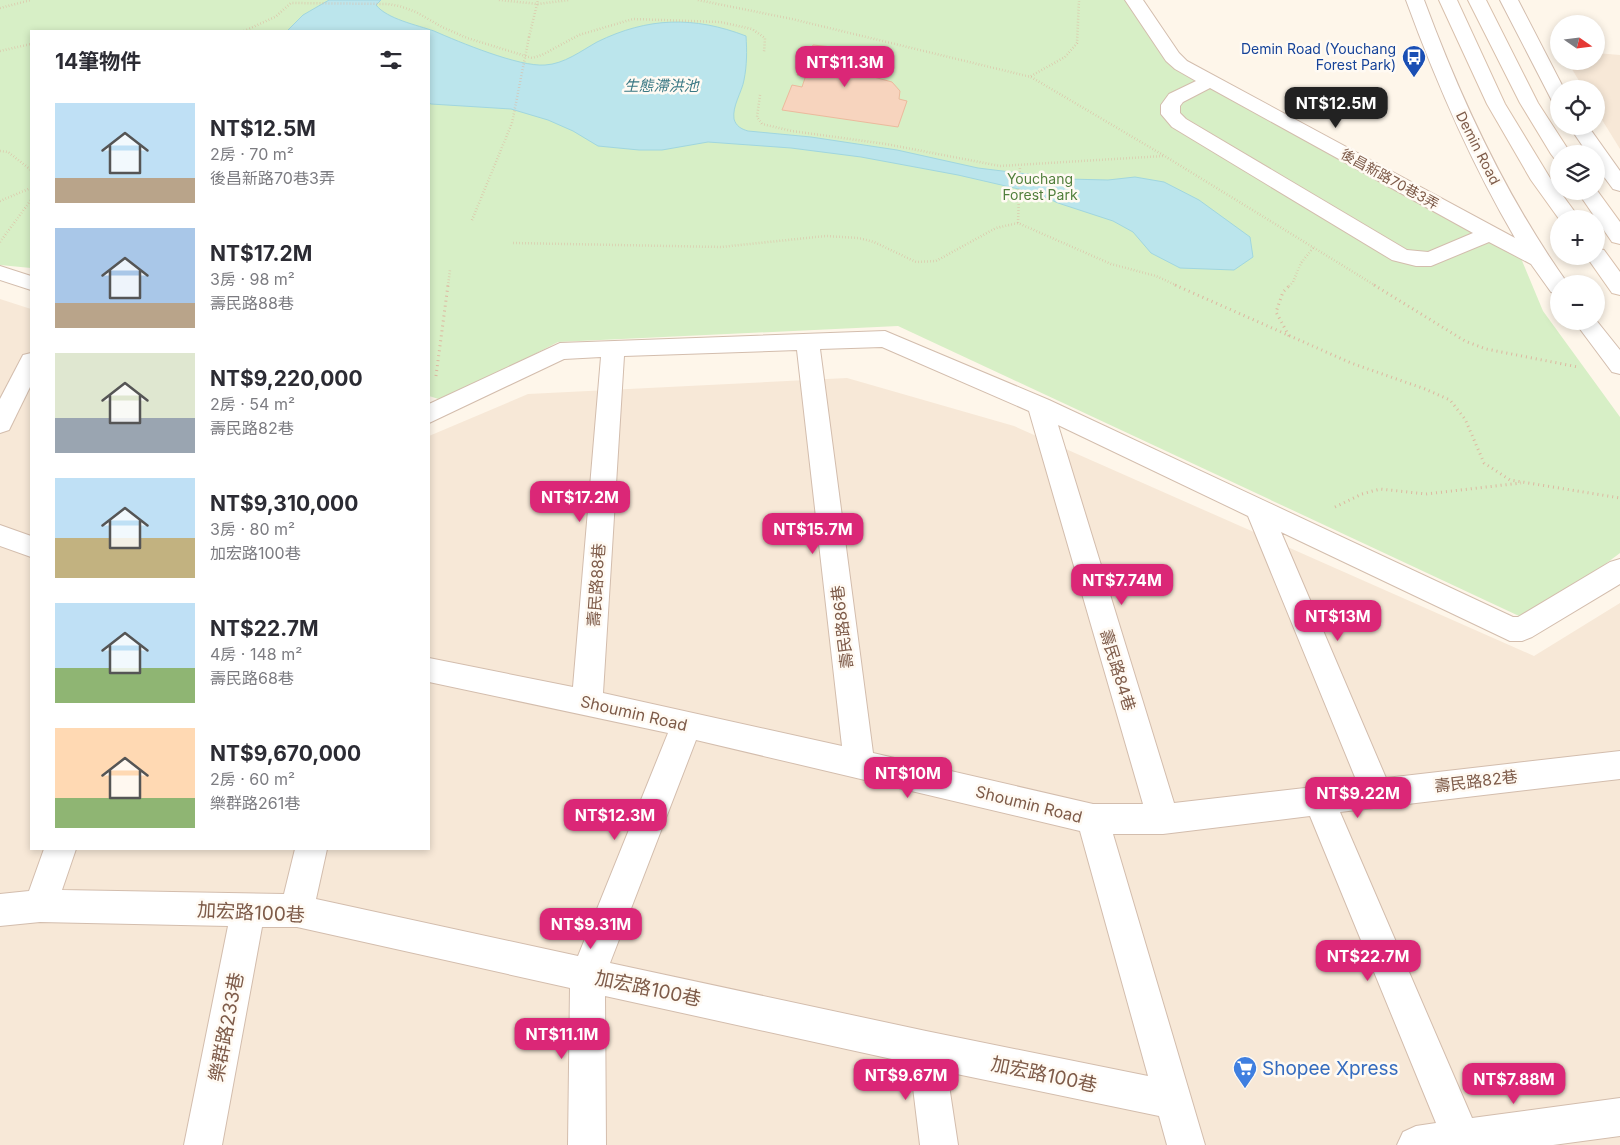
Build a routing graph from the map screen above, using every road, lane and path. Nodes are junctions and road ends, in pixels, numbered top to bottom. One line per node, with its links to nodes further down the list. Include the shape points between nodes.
1 (31, 0): 14 (path)
2 (499, 0): 13 (path)
3 (538, 0): 13 (path)
4 (569, 0): 13 (path)
5 (698, 0): 19 (path, via 792,19)
6 (1079, 0): 19 (path, via 1077,43 1065,57)
7 (1134, 0): 20 (street, 後昌新路70巷3弄, via 1172,57)
8 (1415, 0): 42 (street, Demin Road, via 1456,105)
9 (1448, 0): 34 (street, via 1496,104 1541,180)
10 (1477, 0): 24 (street, via 1529,103)
11 (1508, 0): 21 (street)
12 (291, 1): 15 (path, via 275,17); 18 (path, via 388,4 416,12 467,38 532,58 579,35 633,19 694,20 752,29 765,38)
13 (538, 4): 35 (path, bridge, via 512,123)
14 (0, 8)
15 (246, 30)
16 (30, 44): 17 (path)
17 (0, 51)
18 (764, 53)
19 (1031, 77): 26 (path)
20 (1211, 80): 37 (street, 後昌新路70巷3弄); 37 (street, via 1176,98 1170,105 1171,114 1179,123 1400,255 1431,258)
21 (1550, 80)
22 (760, 95): 27 (path, via 757,118 762,124 1000,166)
23 (1584, 135): 29 (street)
24 (1555, 145)
25 (0, 151): 28 (path, via 8,152)
26 (1163, 156): 27 (path); 41 (path)
27 (1020, 166): 36 (path)
28 (30, 169)
29 (1620, 185)
30 (30, 188): 31 (path)
31 (0, 200)
32 (1593, 200): 38 (street)
33 (30, 201): 39 (path)
34 (1563, 210)
35 (472, 220)
36 (1018, 223): 40 (path, via 996,228 936,261 916,262 874,242 826,236 721,247); 50 (path, via 1111,264 1156,276)
37 (1490, 233): 42 (street, 後昌新路70巷3弄)
38 (1620, 237)
39 (0, 242)
40 (513, 243)
41 (1313, 248): 50 (path, via 1300,263 1293,282 1283,292 1276,312); 55 (path, via 1465,340 1486,349)
42 (1537, 260): 46 (street, Demin Road)
43 (1603, 265): 48 (street)
44 (450, 270): 57 (path)
45 (0, 273): 47 (street)
46 (1550, 276)
47 (30, 283)
48 (1620, 288)
49 (1592, 330): 54 (street)
50 (1289, 336): 59 (path, via 1351,364 1450,400 1465,419 1484,464 1510,480)
51 (808, 343): 52 (street); 56 (street, via 886,339); 68 (street, 壽民路86巷)
52 (613, 348): 57 (street, via 560,351); 66 (street, 壽民路88巷)
53 (30, 363): 58 (street)
54 (1620, 366)
55 (1582, 368)
56 (1040, 406): 61 (street); 73 (street, 壽民路84巷)
57 (430, 414)
58 (0, 424)
59 (1526, 482): 60 (path); 61 (path, via 1426,494 1380,489 1331,509)
60 (1620, 498)
61 (1269, 515): 64 (street, via 1510,629 1522,629); 70 (street)
62 (0, 535): 63 (street)
63 (30, 547)
64 (1620, 570)
65 (430, 670): 66 (street, Shoumin Road)
66 (588, 702): 67 (street, Shoumin Road)
67 (687, 725): 68 (street, Shoumin Road); 80 (street)
68 (859, 763): 72 (street, Shoumin Road)
69 (1620, 765): 70 (street, 壽民路82巷)
70 (1377, 793): 71 (street, 壽民路82巷)
71 (1319, 800): 73 (street, 壽民路82巷); 84 (street)
72 (1093, 819): 73 (street, 壽民路82巷); 82 (street, Shoumin Road)
73 (1163, 819)
74 (60, 850): 76 (street)
75 (311, 850): 79 (street)
76 (40, 906): 77 (street, 加宏路100巷); 78 (street, 加宏路100巷)
77 (0, 910)
78 (248, 910): 79 (street, 加宏路100巷); 85 (street, 樂群路233巷)
79 (297, 911): 80 (street, 加宏路100巷)
80 (588, 975): 81 (street, 加宏路100巷); 86 (street)
81 (926, 1049): 82 (street, 加宏路100巷); 87 (street)
82 (1173, 1100): 88 (street, Shoumin Road)
83 (1620, 1117): 84 (street)
84 (1463, 1142): 89 (street)
85 (203, 1145)
86 (587, 1145)
87 (939, 1145)
88 (1186, 1145)
89 (1416, 1145)

